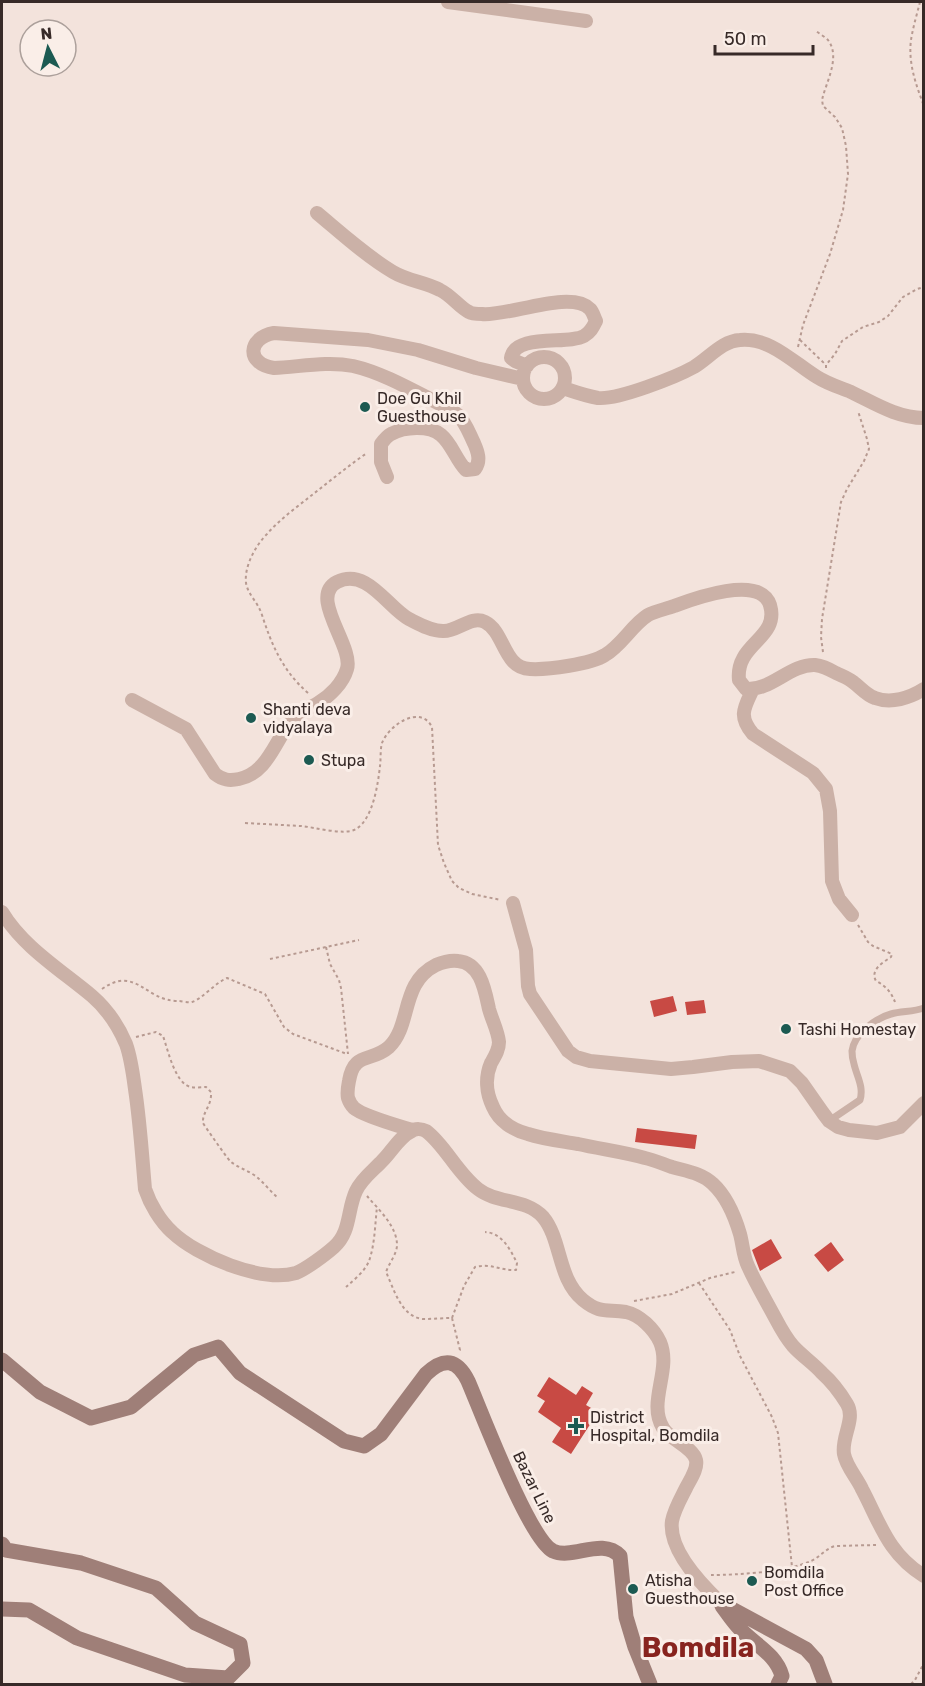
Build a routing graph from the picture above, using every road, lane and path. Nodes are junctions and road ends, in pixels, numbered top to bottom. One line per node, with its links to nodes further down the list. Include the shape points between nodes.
1 (448, 2): 3 (street)
2 (920, 2): 5 (path, via 911,56 913,77)
3 (586, 21)
4 (816, 31): 8 (path, via 833,50 834,60 822,100 842,128 848,174 843,210 830,254)
5 (924, 106)
6 (317, 213): 11 (street, via 394,273 439,289 469,312 485,315 566,302 589,307 596,321 584,336 531,342 513,352 511,358)
7 (924, 287): 10 (path, via 903,297 879,322 862,327 842,341)
8 (799, 339): 9 (path); 10 (path)
9 (799, 365): 12 (street); 13 (street, via 766,344 740,340 728,343 695,367 620,396 600,398)
10 (826, 365): 12 (path)
11 (525, 372): 13 (street, via 524,386 540,399 553,397); 13 (street, via 538,357 552,358 563,367); 16 (street, via 476,368 368,340 274,333 258,339 254,354 265,367 352,366 449,409 466,426 478,460 475,469 466,470 440,434 430,430 394,432)
12 (829, 384): 14 (street)
13 (563, 388)
14 (846, 390): 15 (street, via 901,415); 18 (path, via 856,405 869,449 841,502 822,619)
15 (924, 418)
16 (381, 444): 17 (street, via 381,462); 22 (path, via 266,534 246,571 249,593 260,606 271,643 294,681)
17 (387, 477)
18 (825, 667): 19 (street, via 798,669); 20 (street, via 876,698 900,699)
19 (753, 689): 22 (street, via 746,689 739,680 740,663 767,631 771,614 766,598 751,591 724,591 648,616 604,656 572,665 529,669 514,662 483,620 451,630 429,629 405,617 365,583 344,579 330,588 328,596 331,618 348,654 347,670 331,694); 26 (street, via 745,706 747,726 753,734 813,773 826,789 832,881 839,899)
20 (924, 690)
21 (132, 700): 22 (street, via 186,729 214,774 230,781 255,773 292,720)
22 (319, 703)
23 (245, 823): 24 (path, via 355,830 368,818 386,736 399,723 420,716 432,728 438,845 452,881 472,894)
24 (513, 903): 36 (street, via 526,950 530,994 576,1057 672,1069 759,1061 790,1071)
25 (2, 912): 30 (street, via 26,942)
26 (852, 915): 32 (path, via 868,942 892,954 874,974 893,997)
27 (359, 940): 28 (path)
28 (327, 947): 29 (path); 34 (path, via 341,988)
29 (270, 959)
30 (92, 996): 33 (street, via 112,1017); 34 (path, via 118,981 128,980 167,1001 192,1002 227,978 265,994 284,1028 293,1034)
31 (924, 1008): 32 (lane)
32 (896, 1013): 36 (lane, via 876,1021 857,1038 852,1050 862,1092 860,1100)
33 (124, 1040): 38 (street, via 138,1107 145,1189 170,1231 181,1240 240,1269 264,1275 298,1272 343,1238); 39 (path, via 149,1032 163,1036 183,1084 206,1087 211,1092 212,1100 204,1114 206,1129 229,1161 259,1179)
34 (354, 1057): 37 (street, via 348,1086 348,1100 353,1107); 42 (street, via 373,1056 389,1047 398,1033 414,985 427,970 450,961 471,965 485,989 499,1043 487,1085 499,1118 528,1134 645,1158 705,1177 722,1194 737,1224)
35 (924, 1103): 36 (street, via 900,1127 877,1133 838,1127)
36 (830, 1120)
37 (412, 1130): 38 (street); 45 (street, via 426,1131 464,1178 480,1191 536,1211 549,1228 572,1287 594,1307)
38 (358, 1187): 40 (path)
39 (278, 1198)
40 (377, 1207): 44 (path, via 369,1262); 46 (path, via 395,1237 397,1246 386,1272 404,1308 422,1319)
41 (485, 1232): 46 (path, via 502,1239 518,1263 516,1270 476,1267)
42 (750, 1269): 43 (path); 50 (street, via 784,1334 848,1405 844,1456)
43 (699, 1283): 45 (path, via 672,1294 632,1301); 51 (path, via 730,1330 778,1433)
44 (346, 1287)
45 (614, 1312): 52 (street, via 628,1312 642,1320 660,1343 664,1360 658,1415 663,1428 692,1452 696,1461 672,1523 678,1548)
46 (452, 1318): 48 (path, via 460,1350)
47 (2, 1360): 48 (street, via 40,1392 91,1418 132,1407 194,1355 218,1347 240,1373 344,1441 364,1446 381,1434 426,1374)
48 (440, 1363): 57 (street, Bazar Line, via 450,1362 463,1371 520,1504 550,1549 558,1553 610,1549 620,1556 626,1617)
49 (2, 1544): 55 (street, via 6,1550 81,1563 156,1588 195,1623 240,1644 243,1663 228,1678 185,1675 77,1638 29,1610)
50 (891, 1545): 51 (path, via 835,1546 812,1561); 53 (street)
51 (792, 1567): 52 (path)
52 (695, 1575): 54 (street)
53 (924, 1576)
54 (721, 1603): 58 (street, via 741,1630 775,1661 782,1676); 59 (street, via 806,1648 816,1660)
55 (2, 1609)
56 (924, 1663): 60 (path)
57 (650, 1684)
58 (778, 1684)
59 (825, 1684)
60 (911, 1684)

